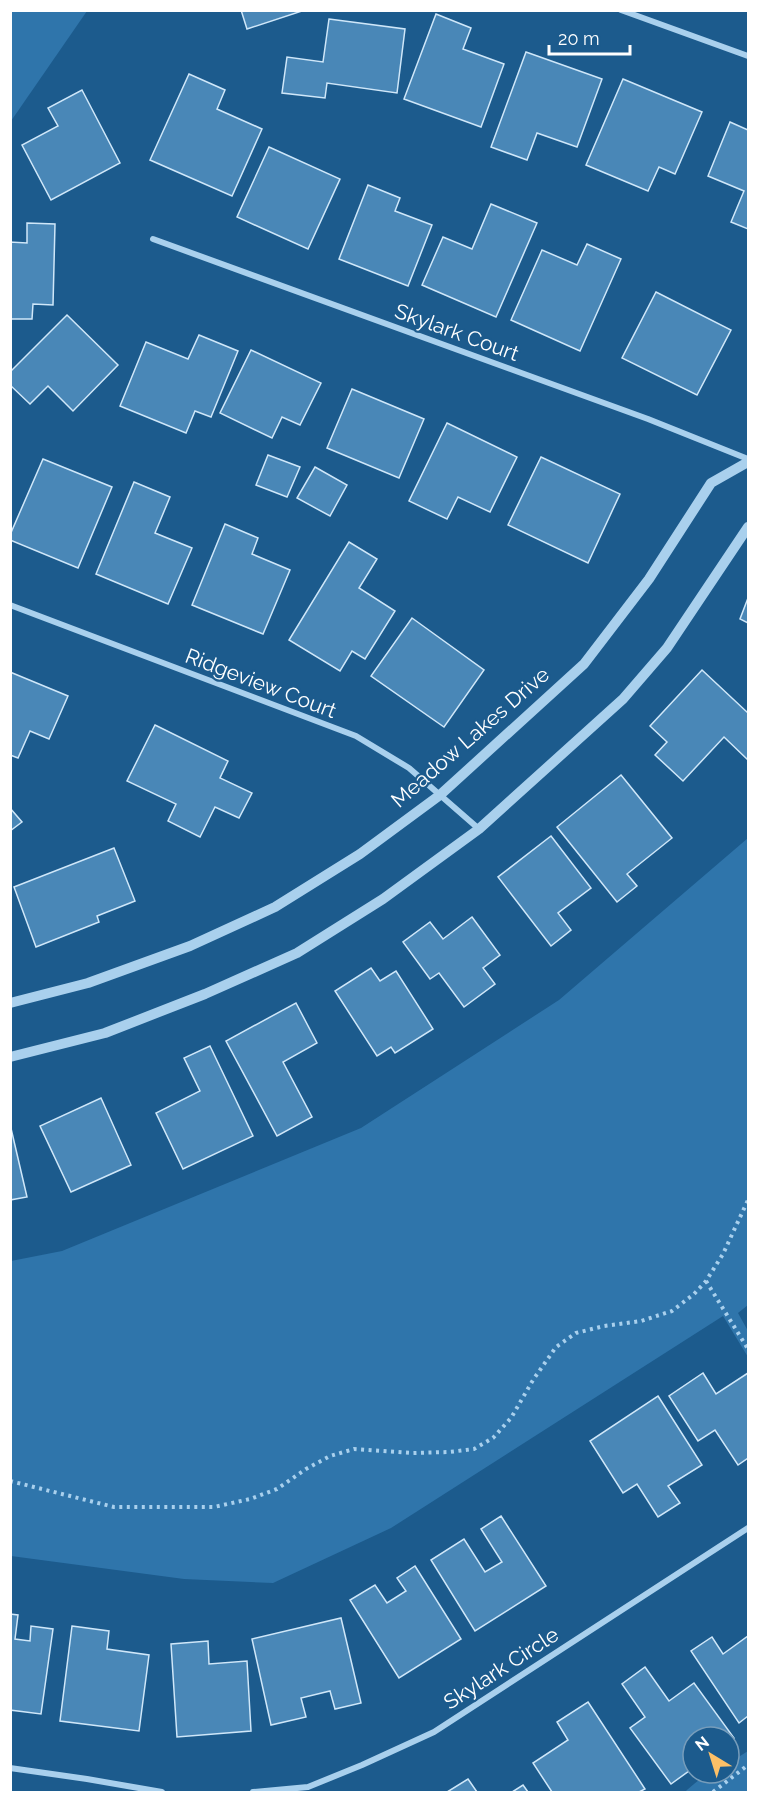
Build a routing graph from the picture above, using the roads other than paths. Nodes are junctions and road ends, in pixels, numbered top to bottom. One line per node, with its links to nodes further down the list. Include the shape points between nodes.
1 (621, 10): 2 (street)
2 (748, 56)
3 (153, 239): 4 (street, Skylark Court, via 637,415)
4 (748, 461): 7 (street, Meadow Lakes Drive, via 711,483 649,579 584,664)
5 (748, 527): 8 (street, via 667,648 623,699)
6 (10, 605): 7 (street, Ridgeview Court, via 356,736 409,768)
7 (440, 795): 8 (street, Ridgeview Court); 9 (street, Meadow Lakes Drive, via 360,854 275,907 190,946 98,980)
8 (479, 829): 10 (street, via 383,899 297,953 105,1033)
9 (10, 1003)
10 (10, 1057)
11 (748, 1528): 14 (street, Skylark Circle, via 434,1732 308,1787)
12 (10, 1768): 13 (street)
13 (162, 1792)
14 (253, 1792)

